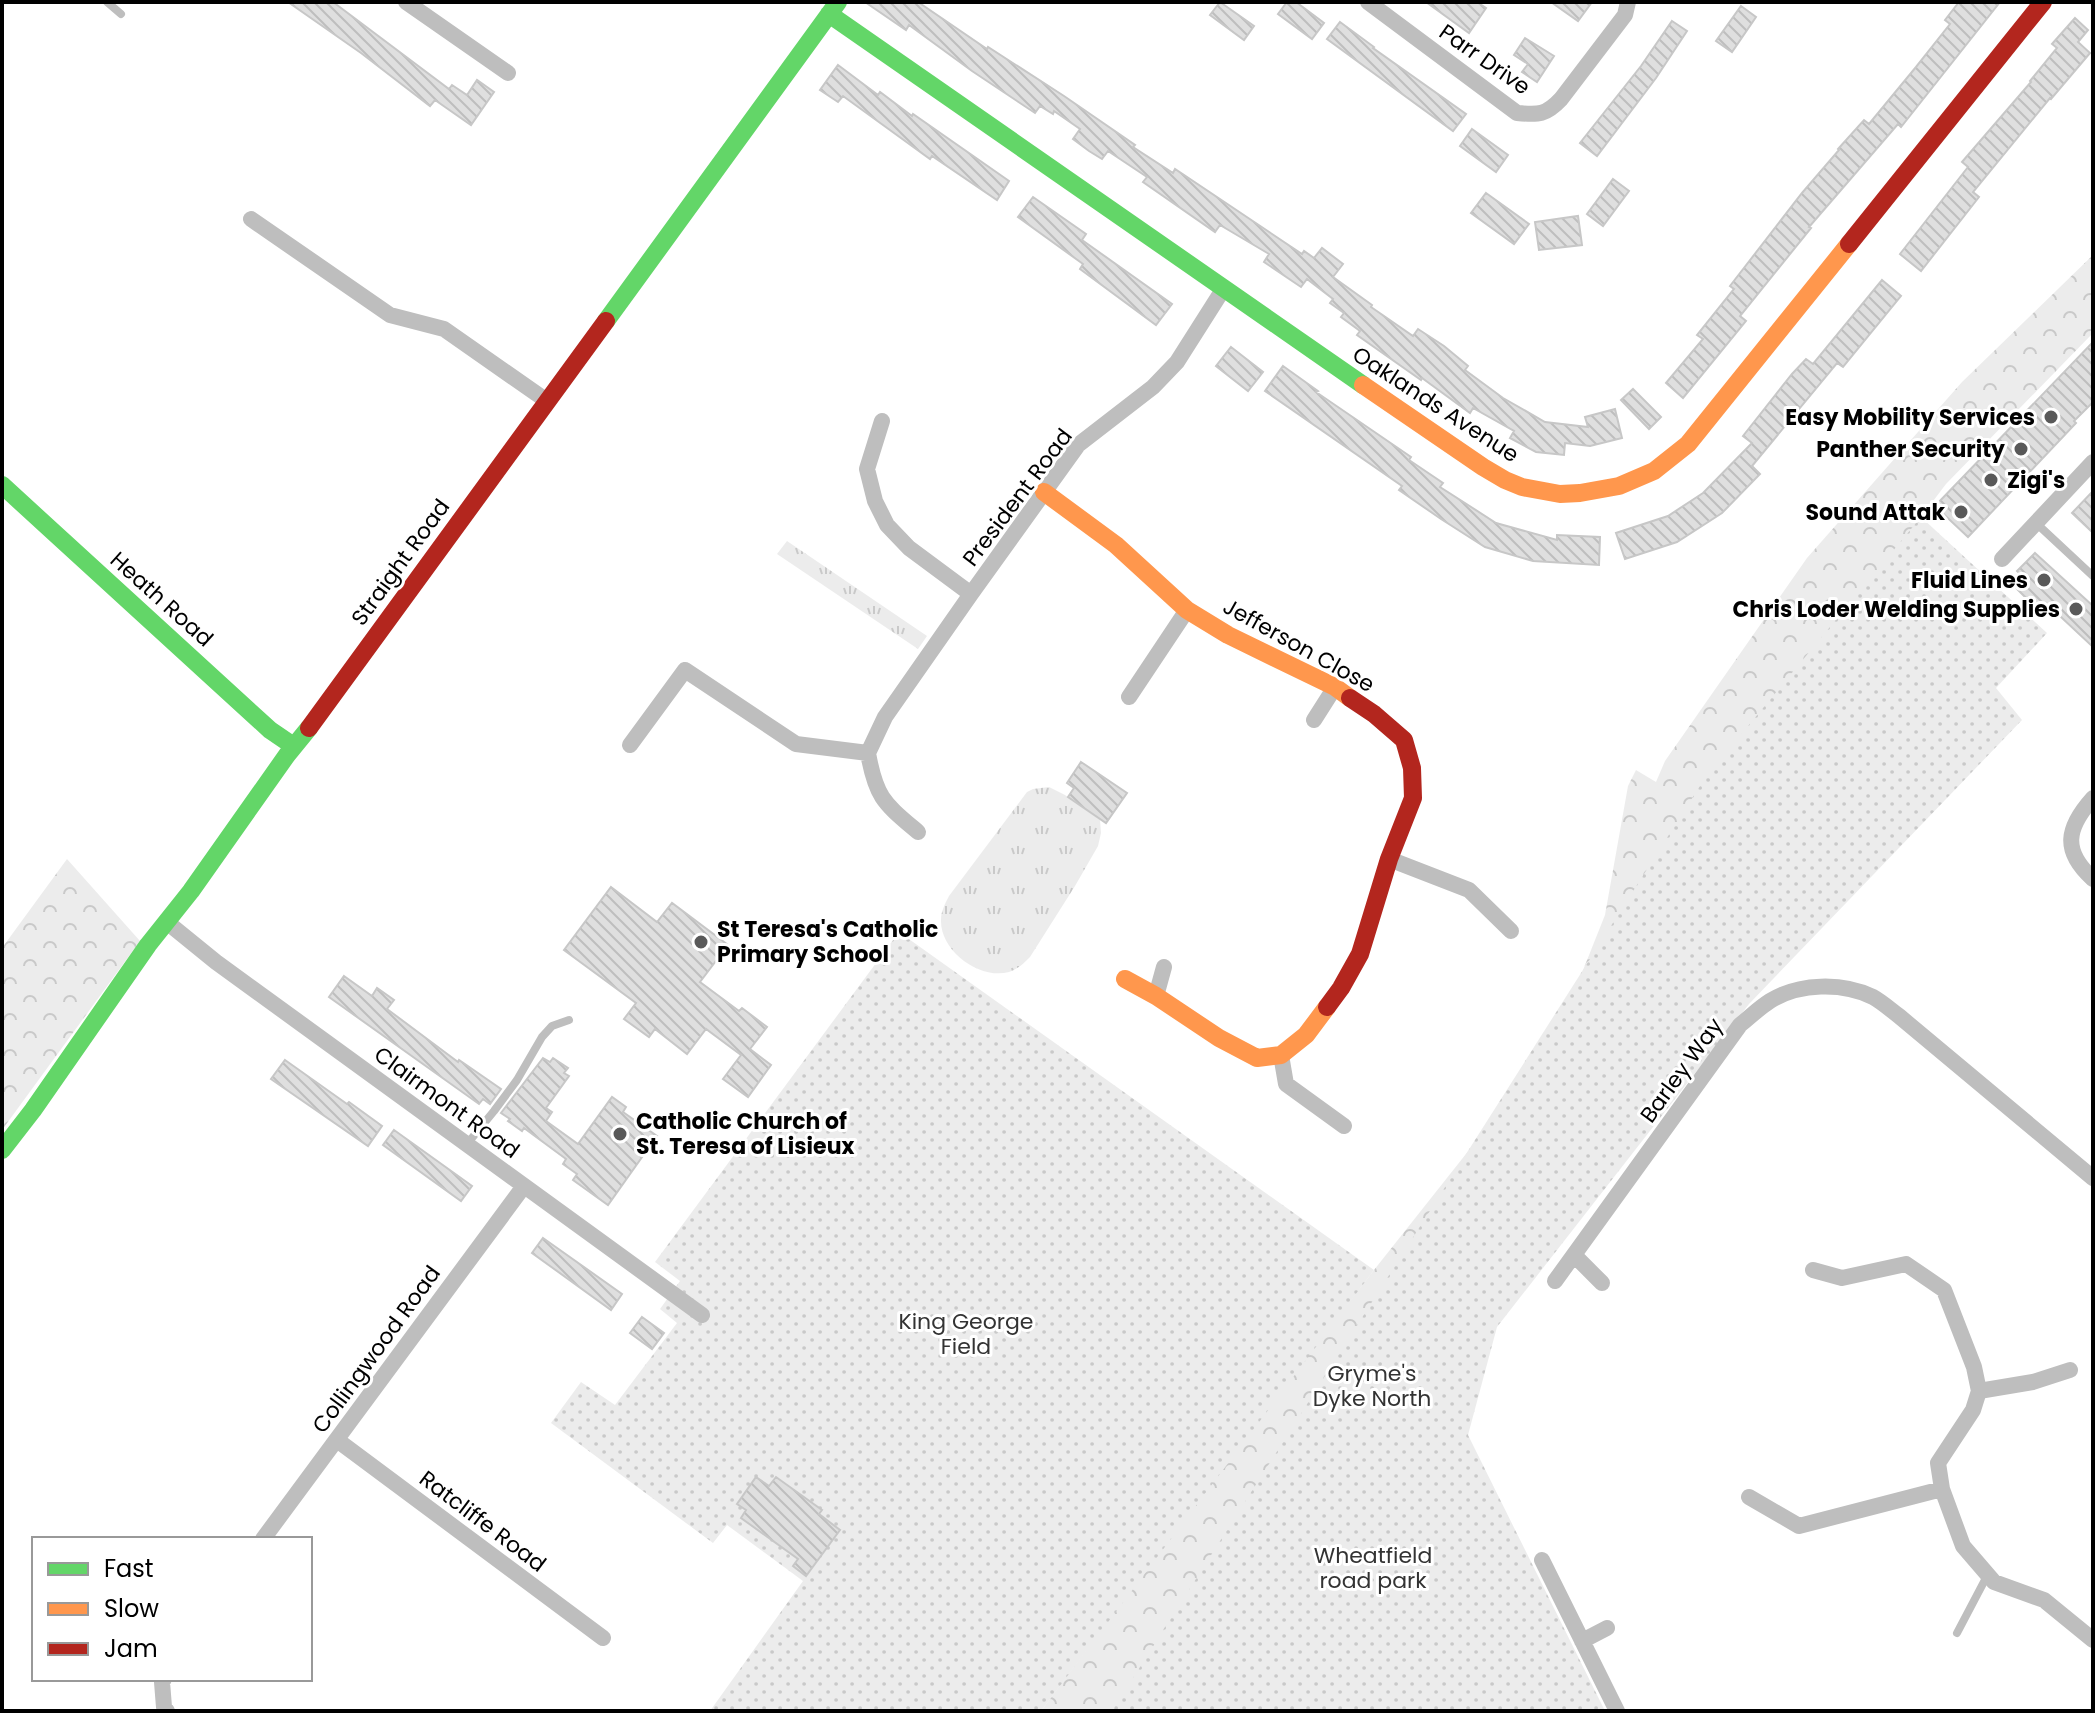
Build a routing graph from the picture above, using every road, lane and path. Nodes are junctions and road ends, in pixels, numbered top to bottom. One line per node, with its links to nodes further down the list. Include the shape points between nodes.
1 (107, 2): 7 (lane)
2 (406, 2): 8 (street)
3 (1368, 2): 4 (street, Parr Drive, via 1517,113 1534,115 1549,111 1561,99 1625,15)
4 (1628, 2)
5 (2043, 2): 10 (street, Oaklands Avenue, via 1688,444 1655,471 1618,486 1542,493 1506,481)
6 (834, 8): 10 (street, Oaklands Avenue); 11 (street, Straight Road)
7 (121, 14)
8 (508, 73)
9 (251, 219): 11 (street, via 390,315 444,329)
10 (1224, 288): 15 (street, President Road, via 1177,362 1078,445)
11 (547, 401): 24 (street, Straight Road)
12 (882, 421): 19 (street, via 867,469 887,525)
13 (2093, 462): 16 (street)
14 (2, 485): 24 (street, Heath Road)
15 (1044, 492): 19 (street, President Road); 20 (street, Jefferson Close, via 1116,545)
16 (2036, 523): 17 (street); 18 (lane)
17 (2002, 559)
18 (2093, 576)
19 (971, 594): 26 (street, President Road, via 885,717)
20 (1187, 610): 21 (street, Jefferson Close); 22 (street)
21 (1335, 687): 23 (street); 29 (street, Jefferson Close, via 1404,740 1413,798)
22 (1129, 697)
23 (1314, 720)
24 (292, 745): 31 (street, Straight Road)
25 (630, 745): 26 (street, via 685,670 796,744)
26 (868, 753): 28 (street, via 873,780 886,805)
27 (2093, 798): 30 (street, via 2082,809 2071,837 2073,857)
28 (918, 832)
29 (1389, 859): 32 (street, via 1469,890); 37 (street, Jefferson Close, via 1360,954 1306,1035)
30 (2093, 879)
31 (168, 923): 39 (street, Clairmont Road); 40 (street, Straight Road)
32 (1511, 931)
33 (1164, 967): 35 (street)
34 (1125, 979): 35 (street)
35 (1156, 996): 37 (street, via 1257,1058)
36 (569, 1020): 39 (lane, via 542,1037 517,1080)
37 (1281, 1055): 38 (street, via 1286,1084)
38 (1344, 1126)
39 (467, 1144): 42 (street, Clairmont Road)
40 (2, 1150)
41 (2093, 1178): 43 (street, Barley Way, via 1874,997 1846,989 1806,988 1771,1000 1740,1025)
42 (524, 1186): 47 (street, Clairmont Road); 50 (street, Collingwood Road)
43 (1574, 1255): 45 (street, Barley Way); 46 (street)
44 (1813, 1270): 49 (street, via 1842,1278 1906,1264 1944,1290)
45 (1555, 1281)
46 (1602, 1283)
47 (702, 1315)
48 (2070, 1370): 49 (street)
49 (1979, 1391): 51 (street, via 1973,1410 1938,1463)
50 (337, 1440): 53 (street, Collingwood Road); 58 (street, Ratcliffe Road)
51 (1942, 1489): 52 (street, via 1799,1526); 55 (street, via 1963,1546)
52 (1749, 1497)
53 (264, 1537)
54 (1542, 1560): 60 (street)
55 (1988, 1575): 57 (lane); 59 (street, via 2044,1600)
56 (1607, 1628): 60 (street)
57 (1957, 1633)
58 (603, 1638)
59 (2093, 1640)
60 (1582, 1641): 63 (street)
61 (163, 1681): 62 (street)
62 (167, 1711)
63 (1617, 1711)

